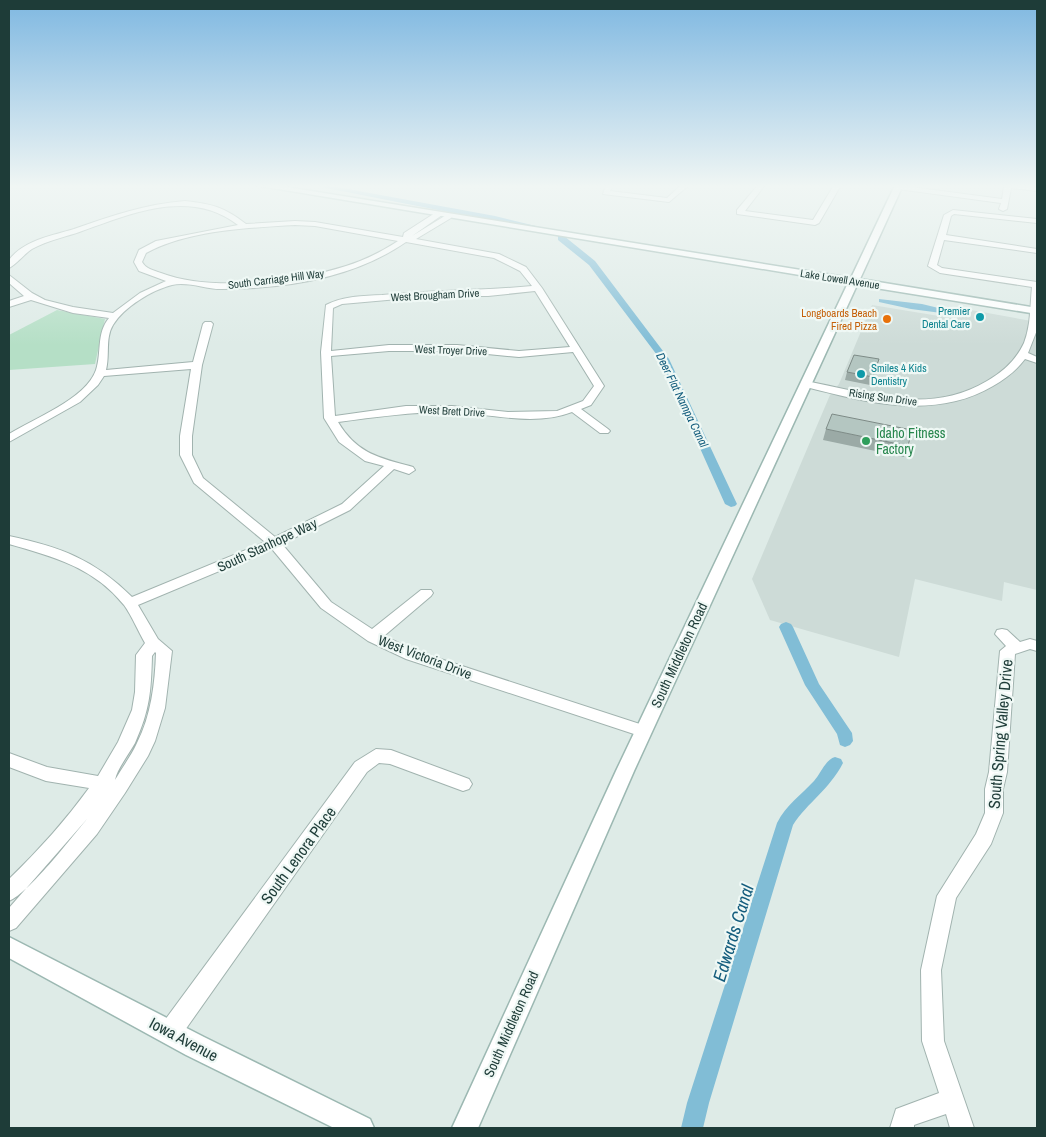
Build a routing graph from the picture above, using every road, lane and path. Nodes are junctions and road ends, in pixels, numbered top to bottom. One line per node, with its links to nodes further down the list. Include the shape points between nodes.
1 (57, 238): 11 (street)
2 (180, 238): 15 (street, South Carriage Hill Way, via 142,252 138,262 142,269)
3 (400, 238): 9 (street)
4 (411, 238): 9 (street, South Carriage Hill Way)
5 (586, 238): 16 (main road, Lake Lowell Avenue)
6 (874, 238): 16 (main road, South Middleton Road)
7 (941, 238): 17 (street, via 932,266 935,269)
8 (948, 238): 12 (street)
9 (406, 239): 15 (street, South Carriage Hill Way, via 372,259 305,277 215,286); 18 (street, via 512,262 524,269)
10 (9, 249): 11 (street)
11 (24, 250): 13 (street)
12 (1037, 251)
13 (9, 265)
14 (9, 278): 19 (street, via 13,285)
15 (174, 281): 22 (street, via 127,305)
16 (854, 281): 21 (main road, Lake Lowell Avenue); 30 (main road, South Middleton Road)
17 (1037, 285): 21 (street, Rising Sun Drive)
18 (538, 288): 24 (street); 25 (street, West Brougham Drive, via 432,293 333,303 329,307)
19 (32, 296): 20 (street); 22 (street, via 77,311)
20 (9, 304)
21 (1035, 311): 26 (street, Rising Sun Drive, via 1030,340)
22 (115, 316): 29 (street, via 105,331)
23 (208, 324): 28 (street, West Victoria Drive)
24 (577, 349): 25 (street, West Troyer Drive, via 519,354 457,348 389,348); 31 (street, West Brett Drive, via 599,386 587,403)
25 (326, 354): 32 (street)
26 (1023, 355): 27 (street); 30 (street, Rising Sun Drive, via 1014,368 978,391 931,403 904,402)
27 (1037, 360)
28 (197, 365): 29 (street); 38 (street, West Victoria Drive, via 186,456 198,480)
29 (102, 373): 34 (street, via 76,398)
30 (806, 384): 48 (main road, South Middleton Road)
31 (573, 408): 32 (street, West Brett Drive, via 558,414 508,415 452,409 406,409); 33 (street)
32 (331, 420): 35 (street, via 343,440 369,458)
33 (604, 431)
34 (9, 439)
35 (391, 466): 36 (street); 38 (street, South Stanhope Way, via 346,507)
36 (409, 470)
37 (9, 540): 40 (street, via 66,556 91,569)
38 (274, 543): 40 (street, South Stanhope Way); 42 (street, West Victoria Drive, via 326,605)
39 (426, 593): 42 (street)
40 (130, 603): 43 (street)
41 (1002, 634): 45 (street)
42 (373, 637): 48 (street, West Victoria Drive, via 412,655)
43 (153, 643): 46 (street, via 164,652); 47 (street, via 144,655)
44 (1037, 646): 45 (street, South Spring Valley Drive)
45 (1017, 647): 57 (street, South Spring Valley Drive, via 1008,651 994,813 984,838 947,896 930,970 933,1041)
46 (157, 709): 47 (street); 52 (street, via 146,743)
47 (140, 710): 50 (street)
48 (643, 731): 59 (main road, South Middleton Road)
49 (9, 760): 50 (street, via 46,774)
50 (103, 783): 52 (street); 53 (street, via 82,812)
51 (463, 784): 56 (street, South Lenora Place, via 391,756 376,756 362,767)
52 (121, 787): 54 (street)
53 (9, 892)
54 (9, 922)
55 (9, 947): 56 (main road, Iowa Avenue)
56 (170, 1032): 58 (main road, Iowa Avenue)
57 (953, 1100): 60 (street, via 904,1117); 61 (street, South Spring Valley Drive)
58 (361, 1128)
59 (464, 1128)
60 (902, 1128)
61 (962, 1128)

